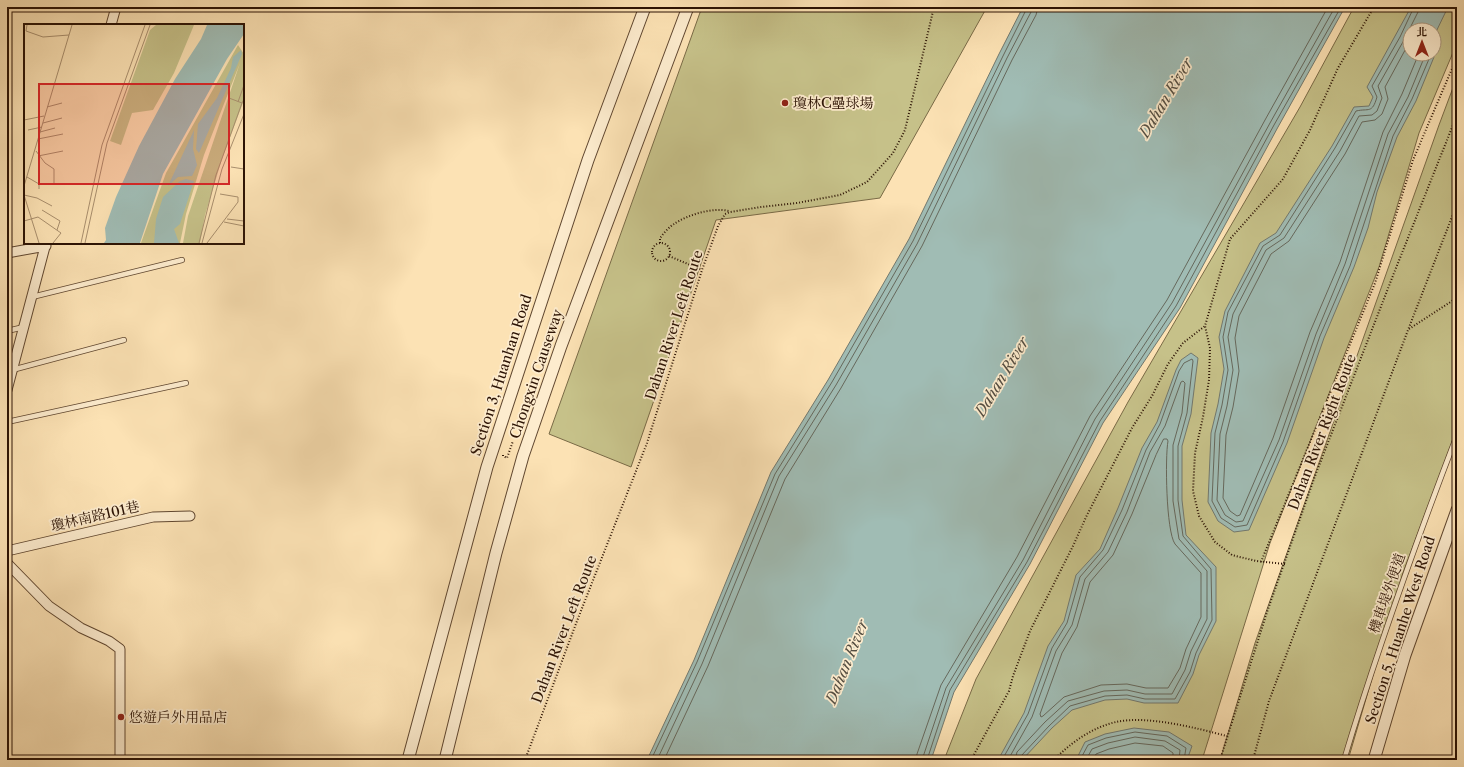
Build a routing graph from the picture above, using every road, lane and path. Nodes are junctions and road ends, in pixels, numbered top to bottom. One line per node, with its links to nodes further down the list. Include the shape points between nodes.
1 (116, 7): 6 (street)
2 (645, 7): 39 (street, Section 3, Huanhan Road, via 588,160 487,467)
3 (688, 7): 40 (street, Chongxin Causeway, via 561,346 523,456)
4 (934, 7): 10 (path, via 905,130 893,153 867,182 840,195)
5 (1374, 7): 19 (path, via 1338,68 1310,130 1283,178 1230,239)
6 (111, 24)
7 (1457, 58): 34 (path, via 1413,160 1375,283)
8 (1457, 115): 36 (path, Dahan River Right Route, via 1334,428)
9 (1457, 204): 21 (path)
10 (730, 212): 11 (path, via 704,212 674,224 660,238); 16 (path, Dahan River Left Route, via 725,214 718,226)
11 (660, 243): 14 (path, via 667,245); 14 (path, via 653,248 654,256 659,260)
12 (46, 244): 13 (street); 18 (street)
13 (7, 253)
14 (669, 256): 16 (path)
15 (182, 260): 18 (lane)
16 (702, 270): 41 (path, Dahan River Left Route, via 648,443 576,621)
17 (1457, 295): 21 (path)
18 (32, 297): 20 (street)
19 (1205, 326): 34 (path, via 1210,348 1209,380 1195,453 1193,491 1199,516 1215,542 1232,556); 42 (path, via 1183,343 1168,364 1132,428 1030,631 1009,691)
20 (24, 327): 22 (lane); 24 (street)
21 (1408, 330): 45 (path, via 1269,701)
22 (7, 331)
23 (124, 340): 24 (lane)
24 (12, 370): 26 (street)
25 (186, 383): 27 (lane)
26 (7, 390)
27 (7, 422)
28 (1457, 435): 46 (lane, 機車堤外便道, via 1421,529)
29 (513, 441): 30 (path, via 507,458)
30 (505, 457)
31 (1457, 510): 47 (street, Section 5, Huanhe West Road, via 1405,655)
32 (190, 516): 33 (street, 瓊林南路101巷, via 154,517)
33 (7, 551)
34 (1261, 562): 36 (path)
35 (7, 563): 38 (street, via 50,606 120,649)
36 (1284, 564): 37 (path, Dahan River Right Route)
37 (1227, 736): 43 (path, via 1147,720 1116,722 1086,734 1064,749); 44 (path, Dahan River Right Route)
38 (120, 760)
39 (408, 760)
40 (444, 760)
41 (525, 760)
42 (971, 760)
43 (1054, 760)
44 (1220, 760)
45 (1253, 760)
46 (1344, 760)
47 (1374, 760)

